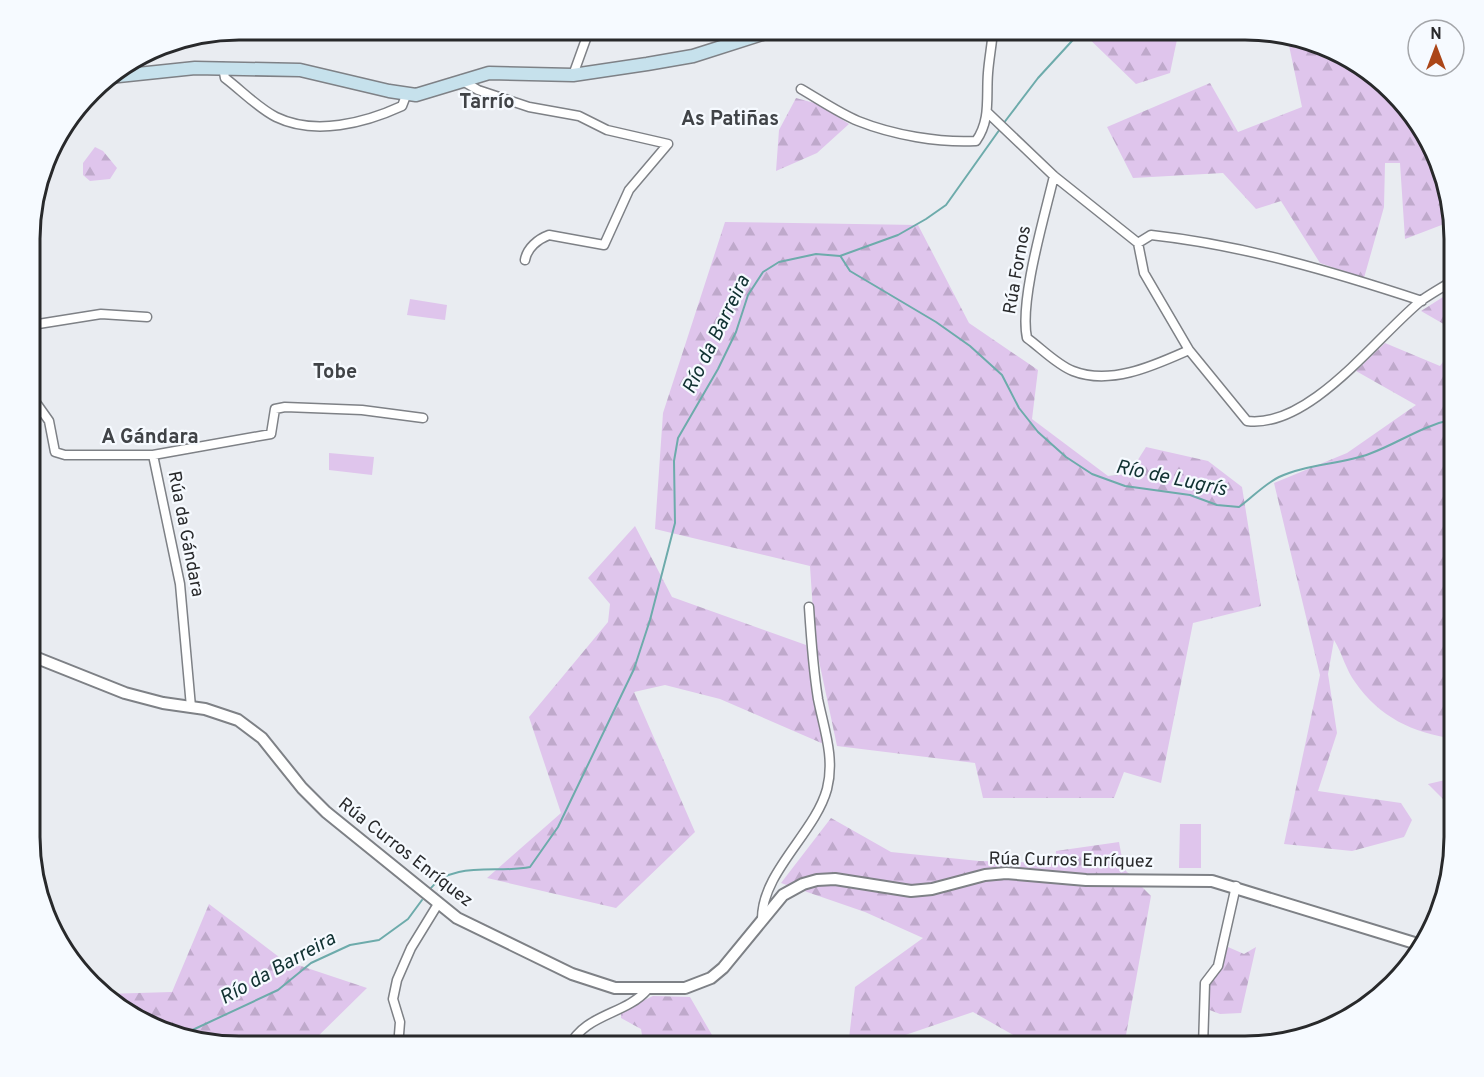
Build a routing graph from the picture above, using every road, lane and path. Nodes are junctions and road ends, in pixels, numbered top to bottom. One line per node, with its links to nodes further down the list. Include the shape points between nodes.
1 (586, 40): 6 (street)
2 (742, 40): 6 (main road, via 693,56)
3 (992, 41): 10 (street)
4 (223, 67): 5 (main road); 9 (main road, via 300,70); 9 (street, via 225,78 276,117 312,128 388,112 402,106)
5 (127, 75)
6 (573, 75): 7 (main road, via 489,73)
7 (461, 80): 9 (main road, via 416,95); 13 (street, via 478,90 529,107 579,116 607,130 668,144 629,190 604,245 549,235 533,245)
8 (801, 89): 10 (street, via 856,120 882,129 959,142 976,141 984,131)
9 (407, 93)
10 (988, 113): 11 (street)
11 (1054, 176): 12 (street); 18 (street, Rúa Fornos, via 1029,292 1024,326 1027,338 1071,370 1089,375 1115,375)
12 (1138, 243): 15 (street, via 1151,235 1214,245 1308,266); 18 (street, via 1144,273)
13 (525, 260)
14 (1443, 287): 15 (street)
15 (1422, 301): 18 (street, via 1346,376 1291,412 1258,423 1247,421)
16 (147, 316): 17 (street, via 101,314)
17 (40, 324)
18 (1189, 350)
19 (40, 409): 21 (street, Rúa da Gándara, via 49,421 56,452)
20 (423, 418): 21 (street, via 285,406 275,409 272,434)
21 (153, 455): 24 (street, Rúa da Gándara, via 180,584)
22 (809, 607): 27 (street, via 812,658 830,752 827,786 815,816 788,853 764,904)
23 (41, 659): 24 (street, Rúa Curros Enríquez, via 125,693)
24 (191, 707): 26 (street, Rúa Curros Enríquez, via 225,714 250,728 326,812)
25 (1236, 886): 27 (street, Rúa Curros Enríquez, via 1188,879 1086,880 1006,873 911,891 835,879 817,880 793,888); 28 (street, Rúa Curros Enríquez); 32 (street, via 1218,966 1205,983)
26 (438, 904): 29 (street, Rúa Curros Enríquez, via 457,918 572,974 615,988); 30 (street, via 397,980 393,999 400,1022)
27 (762, 919): 29 (street, Rúa Curros Enríquez, via 711,978 685,988)
28 (1413, 942)
29 (647, 990): 31 (street, via 639,999 590,1023)
30 (399, 1036)
31 (575, 1036)
32 (1203, 1036)

